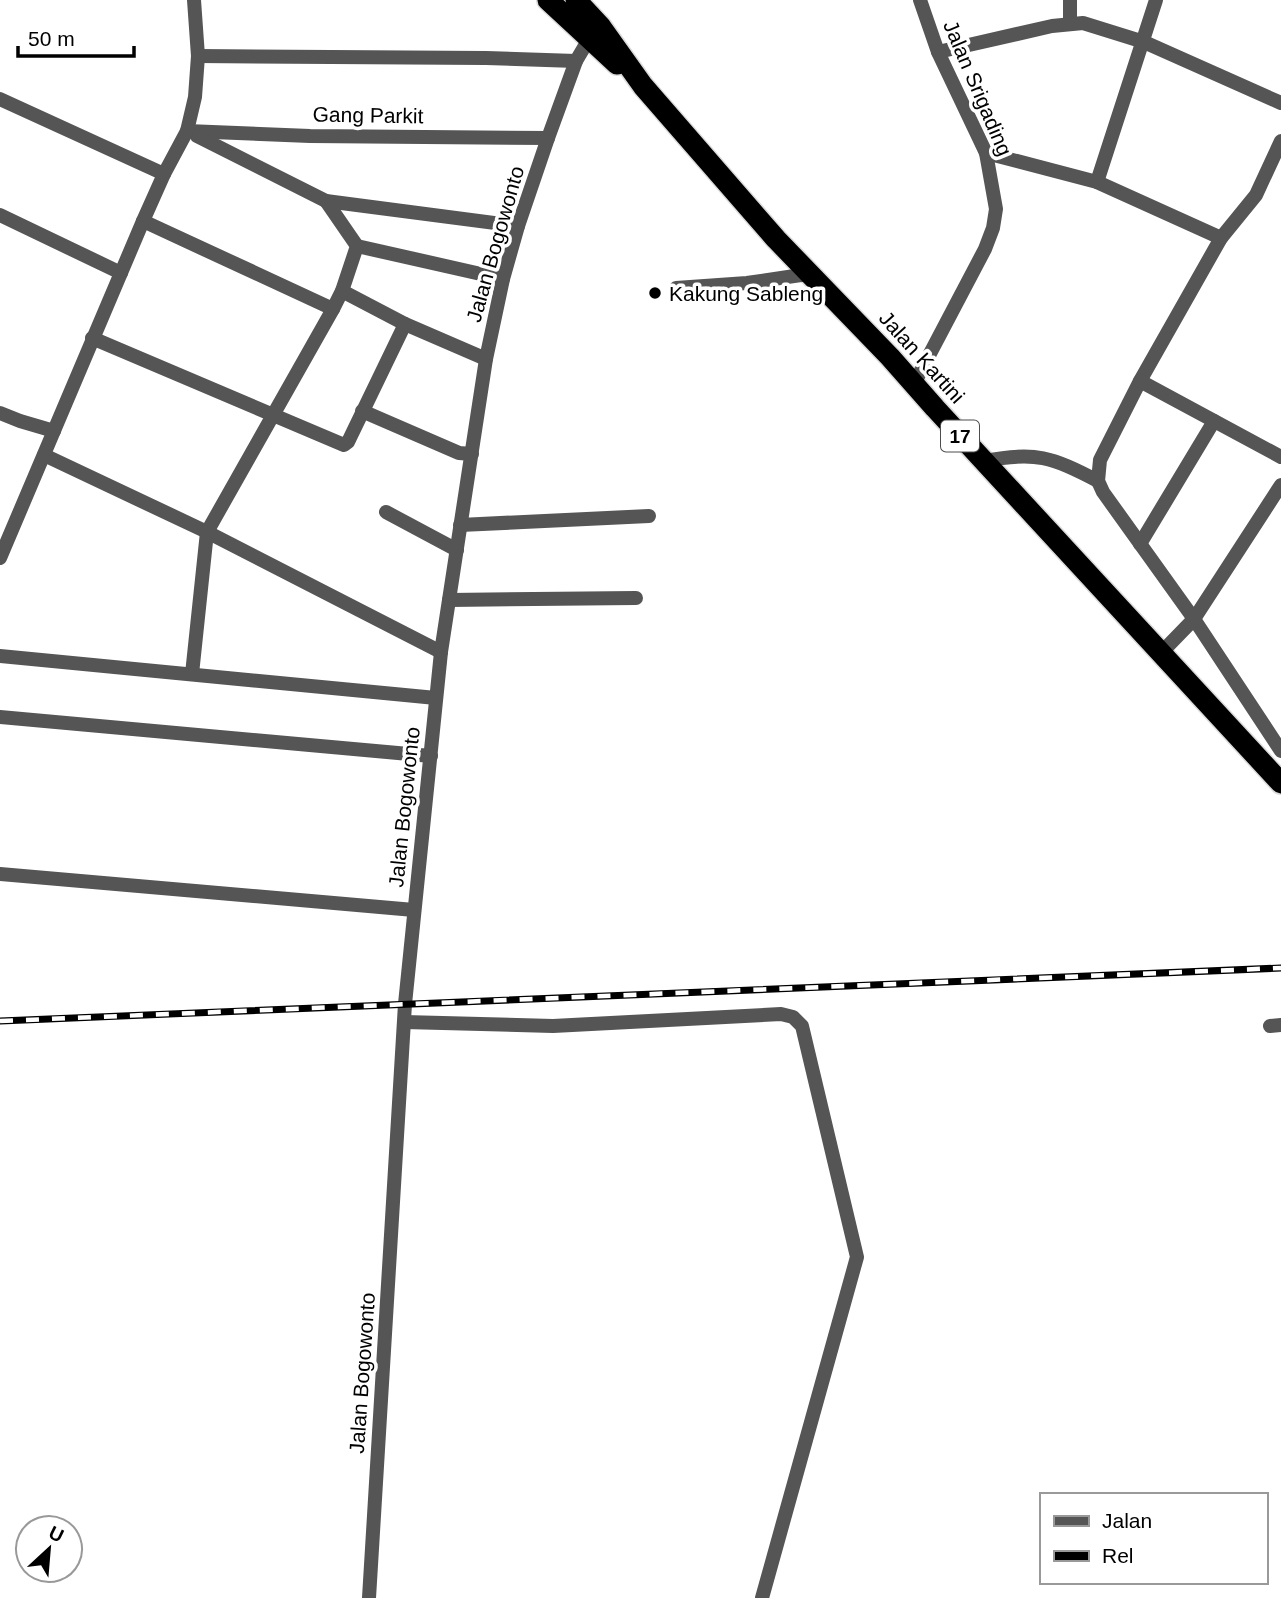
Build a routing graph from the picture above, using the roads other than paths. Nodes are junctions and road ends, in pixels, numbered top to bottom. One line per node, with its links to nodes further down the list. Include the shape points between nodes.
1 (194, 0): 11 (street)
2 (548, 0): 8 (highway, Jalan Kartini / 17)
3 (576, 0): 13 (highway, Jalan Kartini / 17)
4 (920, 0): 10 (street, Jalan Srigading)
5 (1070, 0): 7 (street)
6 (1156, 0): 9 (street)
7 (1070, 23): 9 (street); 10 (street)
8 (589, 39): 12 (street, Jalan Bogowonto); 13 (highway, Jalan Kartini / 17)
9 (1143, 42): 15 (street); 21 (street)
10 (938, 52): 19 (street, Jalan Srigading)
11 (198, 56): 12 (street); 16 (street)
12 (576, 61): 17 (street, Jalan Bogowonto)
13 (643, 86): 29 (highway, Jalan Kartini / 17)
14 (0, 99): 20 (street)
15 (1281, 103)
16 (190, 132): 17 (street, Gang Parkit); 20 (street); 22 (street)
17 (548, 138): 25 (street, Jalan Bogowonto)
18 (1281, 141): 26 (street, via 1256,195)
19 (986, 153): 21 (street); 38 (street, Jalan Srigading, via 996,209 993,228)
20 (164, 174): 24 (street)
21 (1097, 182): 26 (street)
22 (326, 201): 25 (street); 27 (street)
23 (0, 215): 28 (street)
24 (143, 221): 28 (street); 33 (street)
25 (518, 226): 30 (street, Jalan Bogowonto)
26 (1221, 239): 37 (street)
27 (357, 246): 30 (street); 32 (street)
28 (121, 273): 35 (street)
29 (808, 274): 31 (street); 38 (highway, Jalan Kartini / 17)
30 (503, 279): 36 (street, Jalan Bogowonto)
31 (676, 288)
32 (342, 291): 33 (street); 34 (street)
33 (333, 309): 41 (street)
34 (405, 324): 36 (street); 39 (street)
35 (92, 338): 41 (street); 43 (street)
36 (486, 359): 44 (street, Jalan Bogowonto)
37 (1140, 381): 42 (street); 48 (street, via 1100,460)
38 (914, 384): 47 (highway, Jalan Kartini / 17)
39 (362, 411): 41 (street, via 344,445); 44 (street, via 459,453)
40 (0, 413): 43 (street)
41 (273, 416): 53 (street)
42 (1214, 421): 46 (street); 54 (street)
43 (54, 431): 45 (street)
44 (472, 454): 52 (street, Jalan Bogowonto)
45 (44, 455): 53 (street); 56 (street)
46 (1281, 457)
47 (985, 461): 48 (street, via 1030,456 1057,461); 61 (highway, Jalan Kartini / 17)
48 (1098, 481): 54 (street)
49 (1281, 485): 59 (street)
50 (386, 513): 55 (street)
51 (649, 516): 52 (street)
52 (460, 525): 55 (street, Jalan Bogowonto)
53 (207, 532): 60 (street); 63 (street)
54 (1140, 544): 59 (street)
55 (457, 550): 58 (street, Jalan Bogowonto)
56 (1, 554)
57 (636, 598): 58 (street)
58 (449, 600): 60 (street, Jalan Bogowonto)
59 (1194, 619): 61 (street); 66 (street)
60 (441, 653): 64 (street, Jalan Bogowonto)
61 (1161, 653): 66 (highway, Jalan Kartini / 17)
62 (0, 656): 63 (street)
63 (192, 674): 64 (street)
64 (436, 698): 67 (street, Jalan Bogowonto)
65 (0, 717): 67 (street)
66 (1277, 750): 68 (highway, Jalan Kartini / 17)
67 (431, 756): 70 (street, Jalan Bogowonto)
68 (1281, 783)
69 (0, 874): 70 (street)
70 (414, 910): 71 (street, Jalan Bogowonto)
71 (404, 1022): 72 (street, Jalan Bogowonto); 73 (street, via 553,1027 781,1014 802,1026 857,1257)
72 (369, 1598)
73 (762, 1598)

